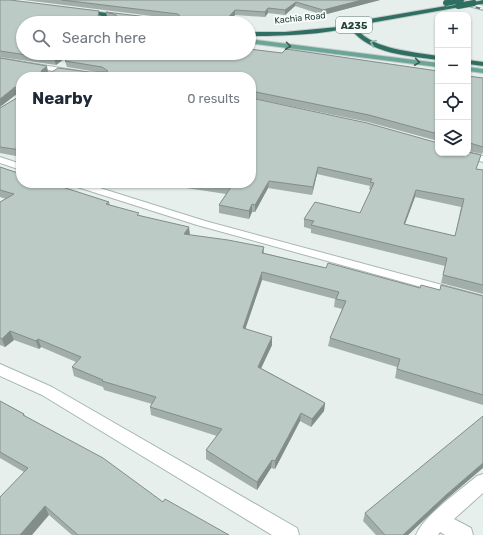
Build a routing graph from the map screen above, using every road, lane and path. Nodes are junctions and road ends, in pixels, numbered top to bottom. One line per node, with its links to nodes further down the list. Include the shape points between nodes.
1 (448, 2): 2 (highway, A235, bridge); 4 (street); 8 (highway, Kachia Road / A235, via 306,28)
2 (461, 2): 3 (highway, A235, bridge); 7 (highway, A235)
3 (483, 2)
4 (483, 8)
5 (90, 16): 6 (highway, via 78,13)
6 (100, 16)
7 (370, 21): 9 (highway, A235, via 338,29); 11 (highway, one-way to 7, via 385,48 355,33 354,29)
8 (256, 29)
9 (256, 34)
10 (256, 42): 16 (main road, one-way to 16)
11 (435, 58)
12 (0, 60): 18 (street)
13 (68, 61): 18 (street)
14 (471, 62): 15 (highway)
15 (483, 64)
16 (435, 65)
17 (471, 69): 19 (main road)
18 (58, 70): 20 (street); 21 (street)
19 (483, 71)
20 (55, 72)
21 (71, 72)
22 (470, 156): 24 (street)
23 (0, 160): 25 (street)
24 (483, 160)
25 (16, 165)
26 (90, 188): 27 (street, via 201,222)
27 (483, 300)
28 (0, 370): 31 (street, via 47,391)
29 (483, 482): 30 (street)
30 (438, 521): 32 (street); 33 (street)
31 (290, 535)
32 (425, 535)
33 (464, 535)

